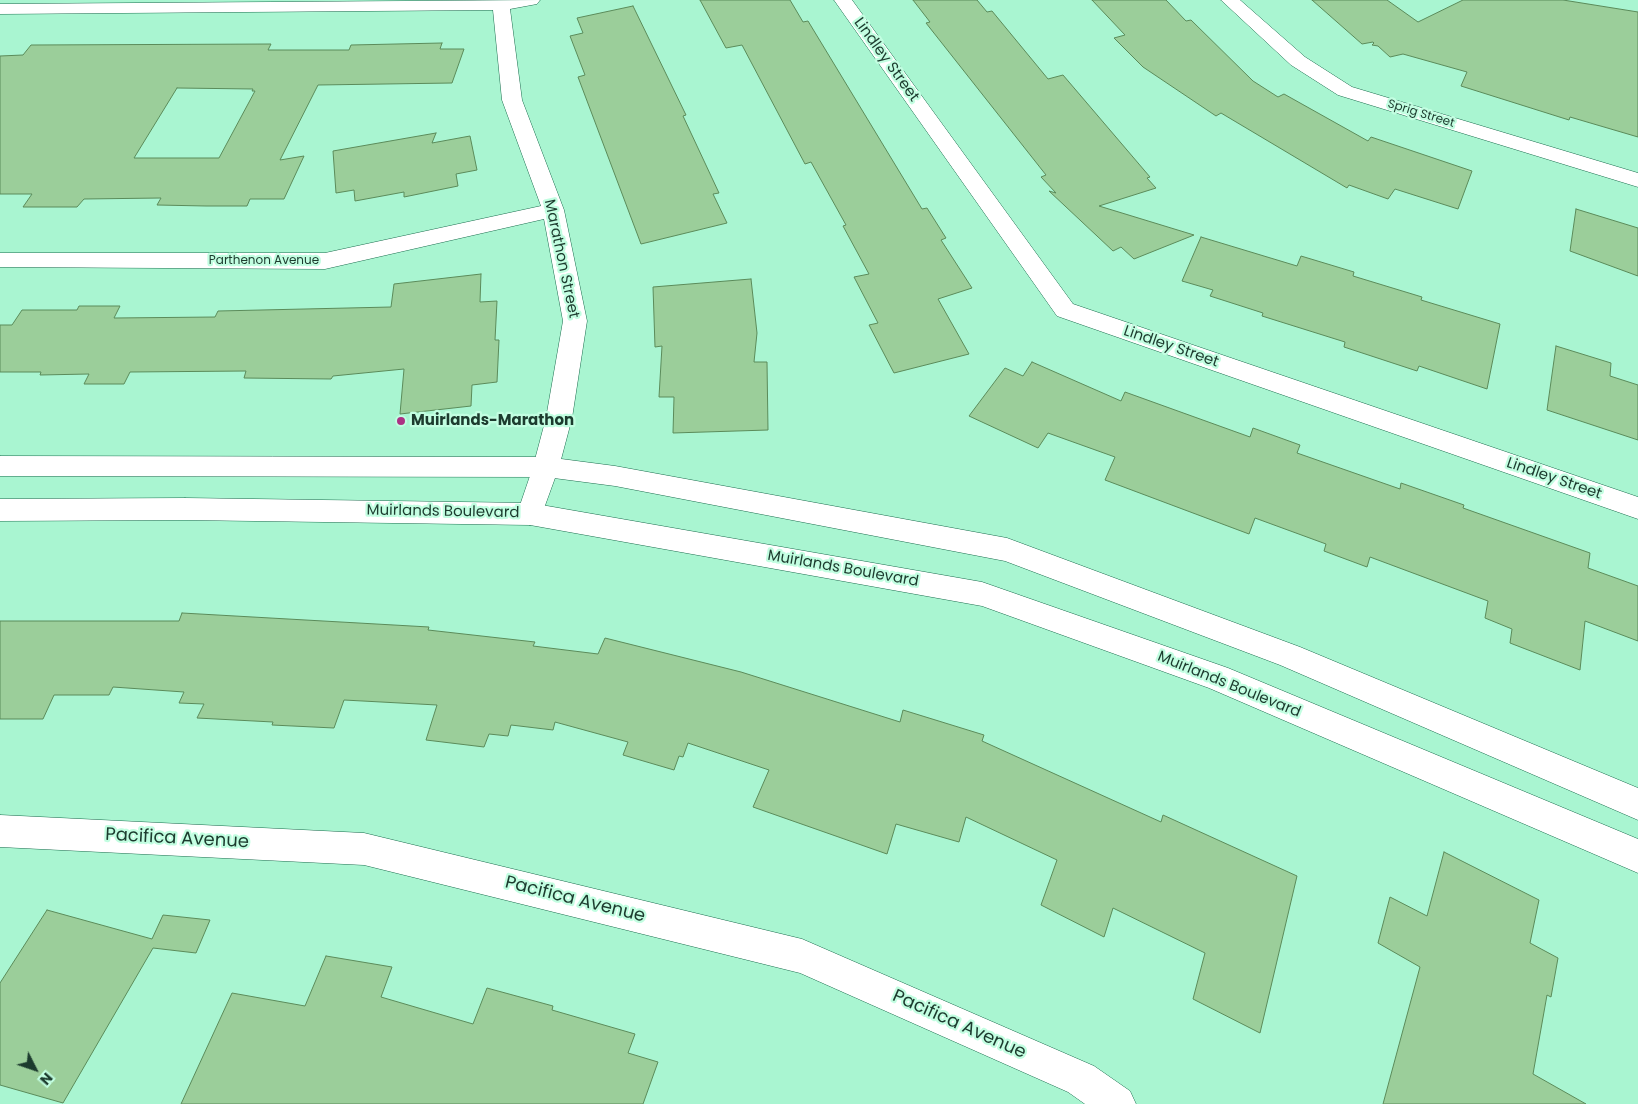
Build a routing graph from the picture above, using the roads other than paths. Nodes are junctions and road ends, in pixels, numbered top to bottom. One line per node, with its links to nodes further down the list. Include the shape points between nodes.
1 (531, 0): 4 (street)
2 (843, 0): 11 (street, Lindley Street, via 1065,310)
3 (1230, 0): 6 (street, Sprig Street, via 1298,62 1345,91)
4 (501, 5): 5 (street); 7 (street, Marathon Street, via 512,100)
5 (0, 9)
6 (1638, 180)
7 (553, 210): 8 (street, Parthenon Avenue, via 325,261); 10 (street, Marathon Street, via 575,321 559,418)
8 (0, 260)
9 (0, 466): 10 (street)
10 (546, 467): 13 (street, Marathon Street); 14 (street, via 615,476 1007,550 1290,656)
11 (1638, 508)
12 (0, 510): 13 (street, Muirlands Boulevard)
13 (530, 514): 16 (street, Muirlands Boulevard, via 982,594 1217,678)
14 (1638, 804)
15 (0, 831): 17 (street, Pacifica Avenue, via 373,851 802,956 1081,1080)
16 (1638, 856)
17 (1117, 1104)

